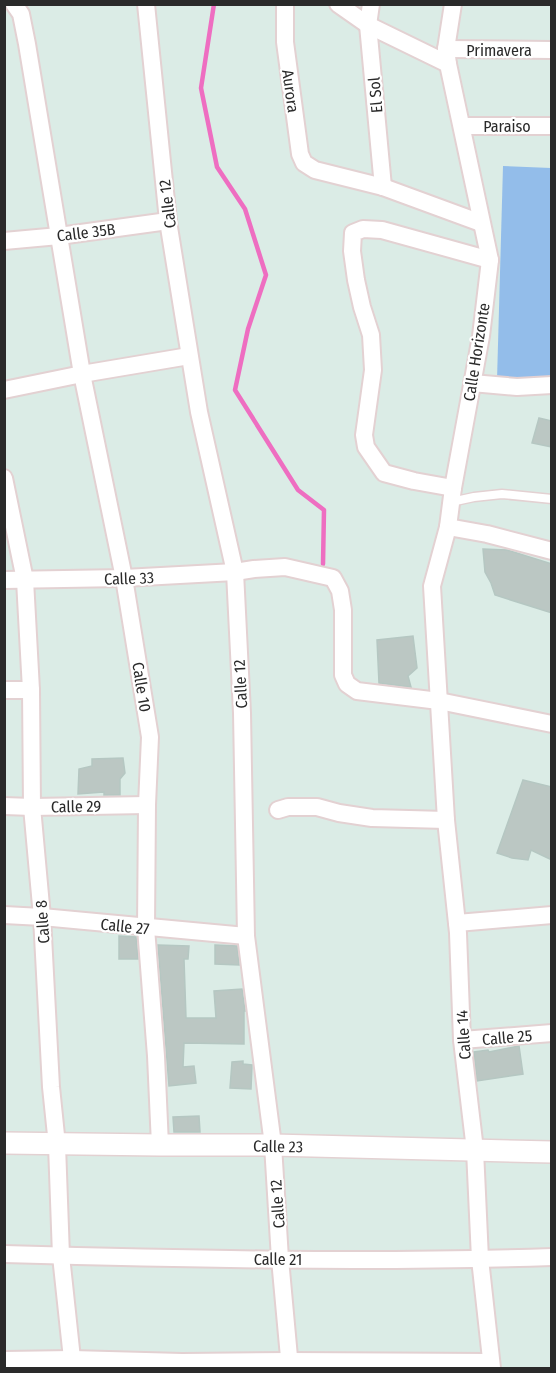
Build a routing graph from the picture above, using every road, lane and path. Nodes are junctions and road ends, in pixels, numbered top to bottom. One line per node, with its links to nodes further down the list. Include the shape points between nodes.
1 (12, 4): 7 (street); 16 (street, Calle 10, via 21,14)
2 (146, 4): 14 (street, Calle 12)
3 (285, 4): 13 (street, Aurora, via 285,42 304,164)
4 (338, 4): 8 (street)
5 (371, 4): 8 (street, El Sol)
6 (453, 4): 10 (street, Calle Horizonte)
7 (4, 10)
8 (368, 25): 10 (street); 13 (street, El Sol)
9 (552, 50): 10 (street, Primavera)
10 (447, 57): 11 (street, Calle Horizonte)
11 (462, 126): 12 (street, Paraiso); 15 (street, Calle Horizonte)
12 (552, 126)
13 (382, 186): 15 (street)
14 (168, 221): 16 (street, Calle 35B); 19 (street, Calle 12)
15 (481, 223): 18 (street, Calle Horizonte)
16 (59, 236): 17 (street, Calle 35B); 20 (street, Calle 10)
17 (4, 241)
18 (490, 260): 21 (street, Calle Horizonte); 25 (street, via 382,230 363,228 353,233 356,280 372,335 366,447 384,473)
19 (189, 356): 20 (street); 29 (street, Calle 12)
20 (82, 374): 23 (street); 30 (street, Calle 10)
21 (472, 383): 22 (street); 25 (street, Calle Horizonte)
22 (552, 385)
23 (4, 390)
24 (4, 478): 32 (street, Calle 8)
25 (452, 495): 26 (lane); 27 (street, Calle Horizonte)
26 (552, 499)
27 (448, 527): 28 (street); 35 (street, Calle Horizonte, via 432,586)
28 (552, 551)
29 (235, 573): 30 (street, Calle 33); 35 (street, Calle 33, via 285,567 333,578 343,610 343,675 347,684 357,691); 47 (street, Calle 12)
30 (124, 578): 32 (street, Calle 33); 37 (street, Calle 10, via 150,737)
31 (4, 580): 32 (street, Calle 33)
32 (25, 580): 34 (street, Calle 8)
33 (4, 690): 34 (street)
34 (31, 690): 39 (street, Calle 8)
35 (439, 701): 36 (street); 41 (street, Calle 14)
36 (552, 724)
37 (147, 805): 39 (street, Calle 29); 46 (street, Calle 10)
38 (4, 806): 39 (street, Calle 29)
39 (32, 807): 44 (street, Calle 8)
40 (278, 810): 41 (street, via 317,807 372,818)
41 (446, 820): 45 (street, Calle 14)
42 (4, 915): 44 (street, Calle 27)
43 (552, 915): 45 (street)
44 (42, 917): 46 (street, Calle 27); 51 (street, Calle 8)
45 (457, 924): 49 (street, Calle 14)
46 (146, 928): 47 (street, Calle 27); 52 (street, Calle 10)
47 (246, 936): 53 (street, Calle 12)
48 (552, 1033): 49 (street, Calle 25)
49 (462, 1040): 54 (street, Calle 14)
50 (4, 1143): 51 (street, Calle 23)
51 (57, 1145): 52 (street, Calle 23); 57 (street, Calle 8)
52 (160, 1145): 53 (street, Calle 23)
53 (273, 1145): 54 (street, Calle 23); 59 (street, Calle 12)
54 (475, 1150): 55 (street, Calle 23); 60 (street, Calle 14)
55 (552, 1152)
56 (4, 1254): 57 (street, Calle 21)
57 (62, 1256): 59 (street, Calle 21); 62 (street, Calle 8)
58 (552, 1257): 60 (street, Calle 21)
59 (280, 1259): 60 (street, Calle 21); 64 (street, Calle 12)
60 (480, 1259): 65 (street, Calle 14)
61 (4, 1360): 62 (street)
62 (72, 1364): 63 (street)
63 (182, 1365): 64 (street)
64 (289, 1365): 65 (street)
65 (492, 1365)

